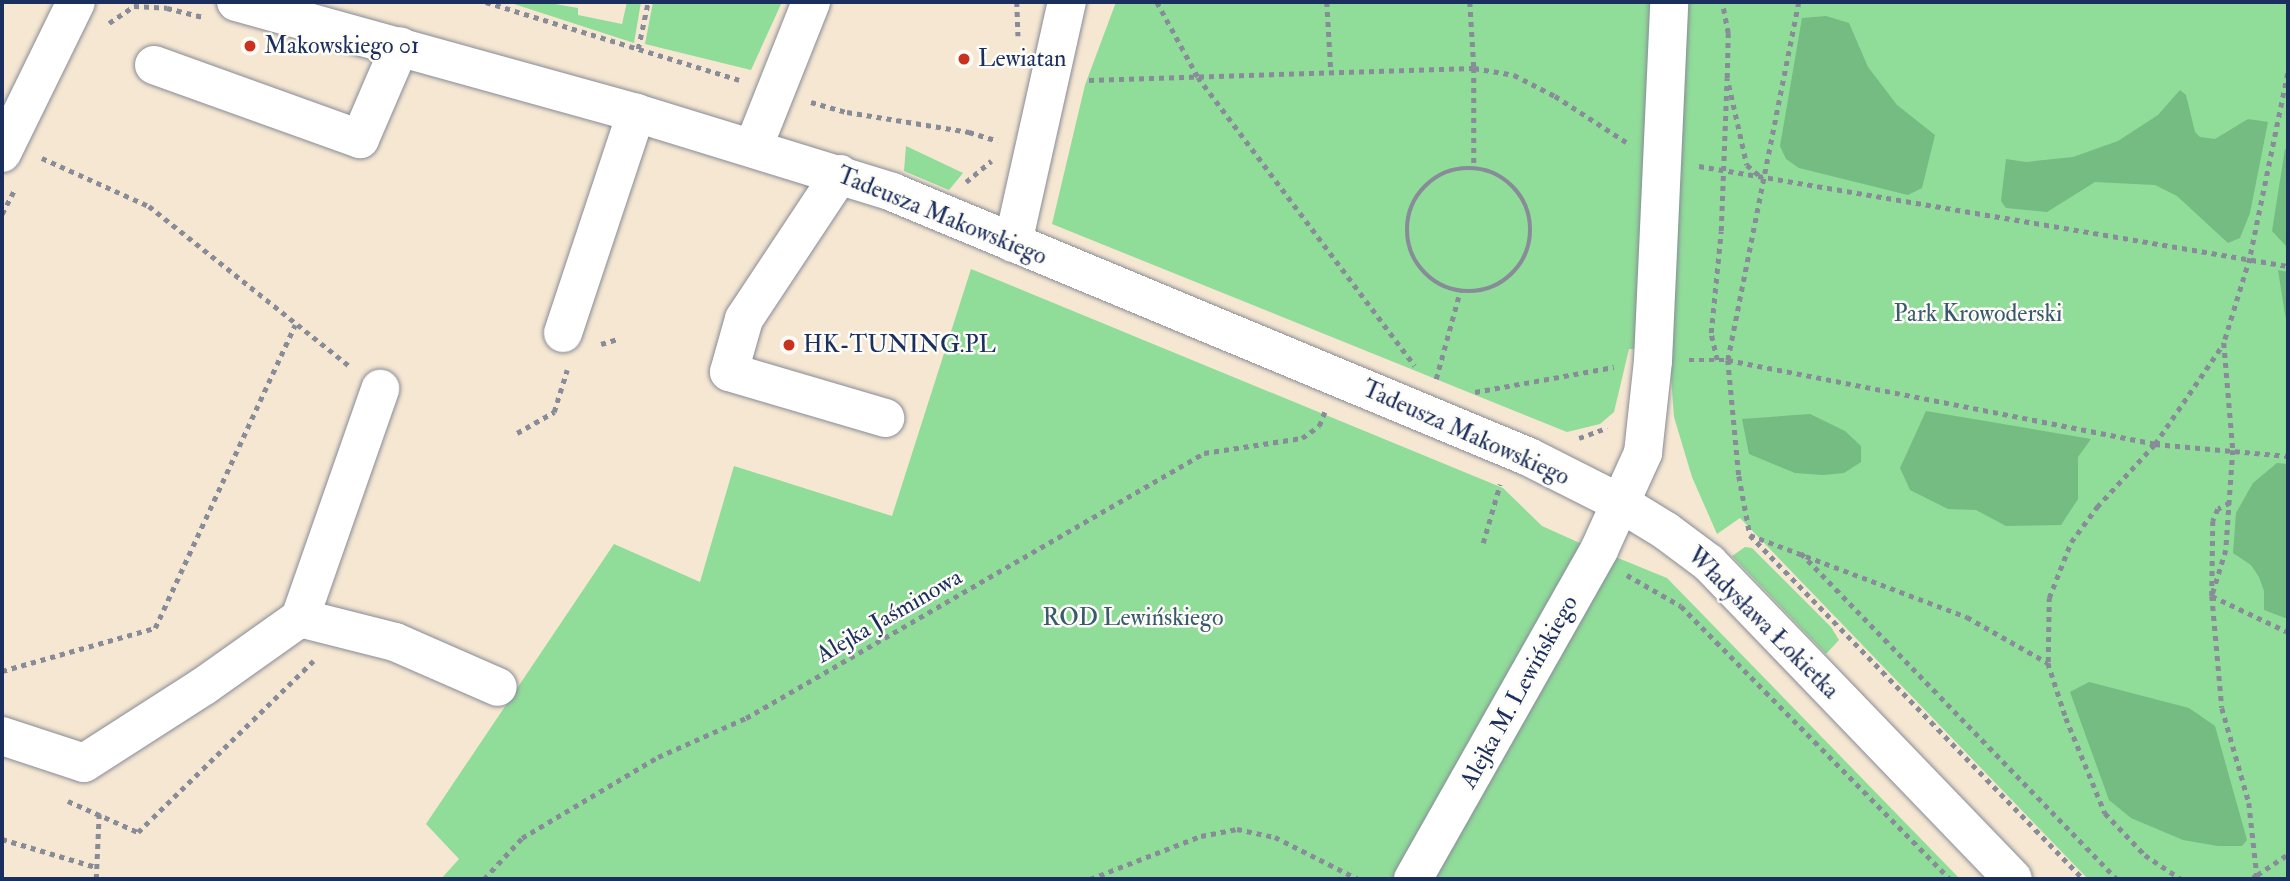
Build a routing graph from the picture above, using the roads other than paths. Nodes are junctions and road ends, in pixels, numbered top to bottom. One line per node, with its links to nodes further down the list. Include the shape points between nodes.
1 (811, 2): 9 (street)
2 (1067, 2): 12 (street)
3 (1669, 2): 16 (street, via 1653,361 1643,453)
4 (229, 6): 6 (street, Tadeusza Makowskiego)
5 (89, 15): 10 (street)
6 (400, 46): 7 (street, via 360,139); 8 (street, Tadeusza Makowskiego)
7 (154, 65)
8 (636, 113): 9 (street, Tadeusza Makowskiego); 13 (street)
9 (753, 148): 11 (street, Tadeusza Makowskiego)
10 (17, 153)
11 (839, 174): 12 (street, Tadeusza Makowskiego); 15 (street, via 744,319 729,372)
12 (1013, 243): 16 (street, Tadeusza Makowskiego, via 1529,457)
13 (576, 347)
14 (380, 389): 17 (street)
15 (885, 418)
16 (1622, 504): 20 (street, Alejka M. Lewińskiego); 21 (street, Władysława Łokietka, via 1709,563)
17 (300, 618): 18 (street, via 395,642); 19 (street, via 84,763)
18 (498, 687)
19 (2, 736)
20 (1413, 879)
21 (2013, 879)

